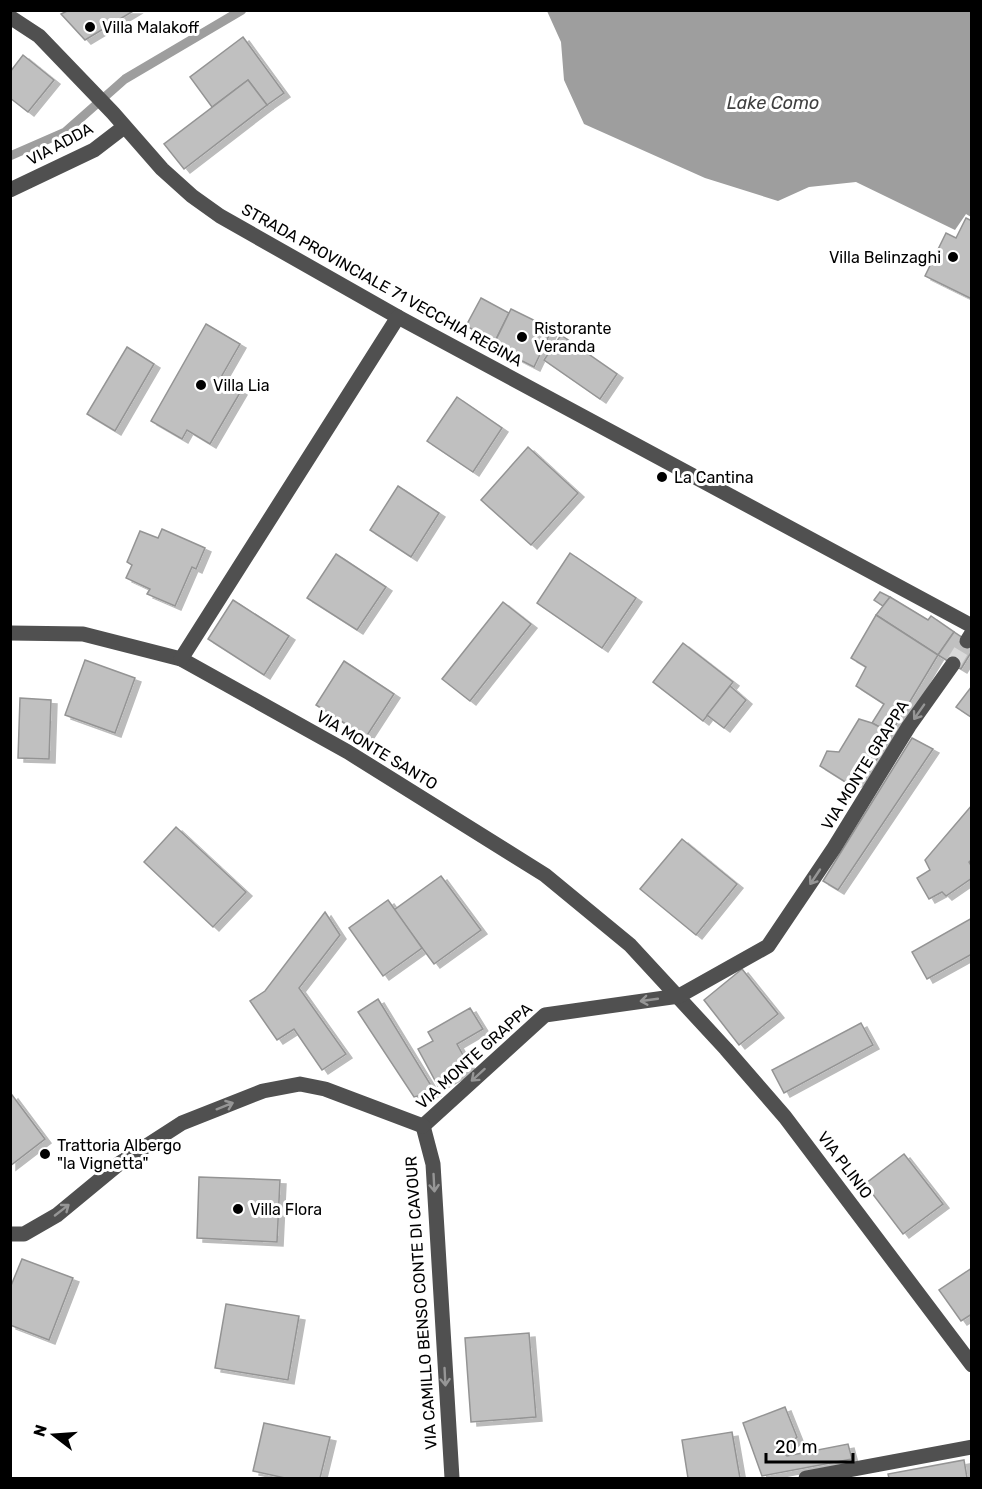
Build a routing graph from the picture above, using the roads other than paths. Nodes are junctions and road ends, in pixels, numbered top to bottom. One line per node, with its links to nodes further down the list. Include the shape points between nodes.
1 (10, 17): 2 (street, STRADA PROVINCIALE 71 VECCHIA REGINA, via 39,36)
2 (124, 127): 3 (street, VIA ADDA, via 94,150); 4 (street, STRADA PROVINCIALE 71 VECCHIA REGINA, via 162,169 220,216)
3 (10, 190)
4 (398, 317): 6 (street, STRADA PROVINCIALE 71 VECCHIA REGINA); 7 (street)
5 (10, 633): 7 (street, VIA MONTE SANTO, via 82,634)
6 (970, 633)
7 (181, 659): 9 (street, VIA MONTE SANTO, via 348,752 545,875 630,945)
8 (953, 664): 9 (street, VIA MONTE GRAPPA, one-way to 9, via 768,946)
9 (679, 996): 10 (street, VIA MONTE GRAPPA, one-way to 10, via 545,1015); 12 (street, VIA PLINIO, via 785,1117)
10 (423, 1126): 11 (street, VIA MONTE GRAPPA, one-way to 10, via 24,1234 57,1215 120,1163 182,1123 263,1091 300,1084 325,1089); 14 (street, VIA CAMILLO BENSO CONTE DI CAVOUR, one-way to 14, via 433,1164)
11 (10, 1234)
12 (972, 1365)
13 (972, 1447): 15 (street)
14 (452, 1479)
15 (806, 1479)

